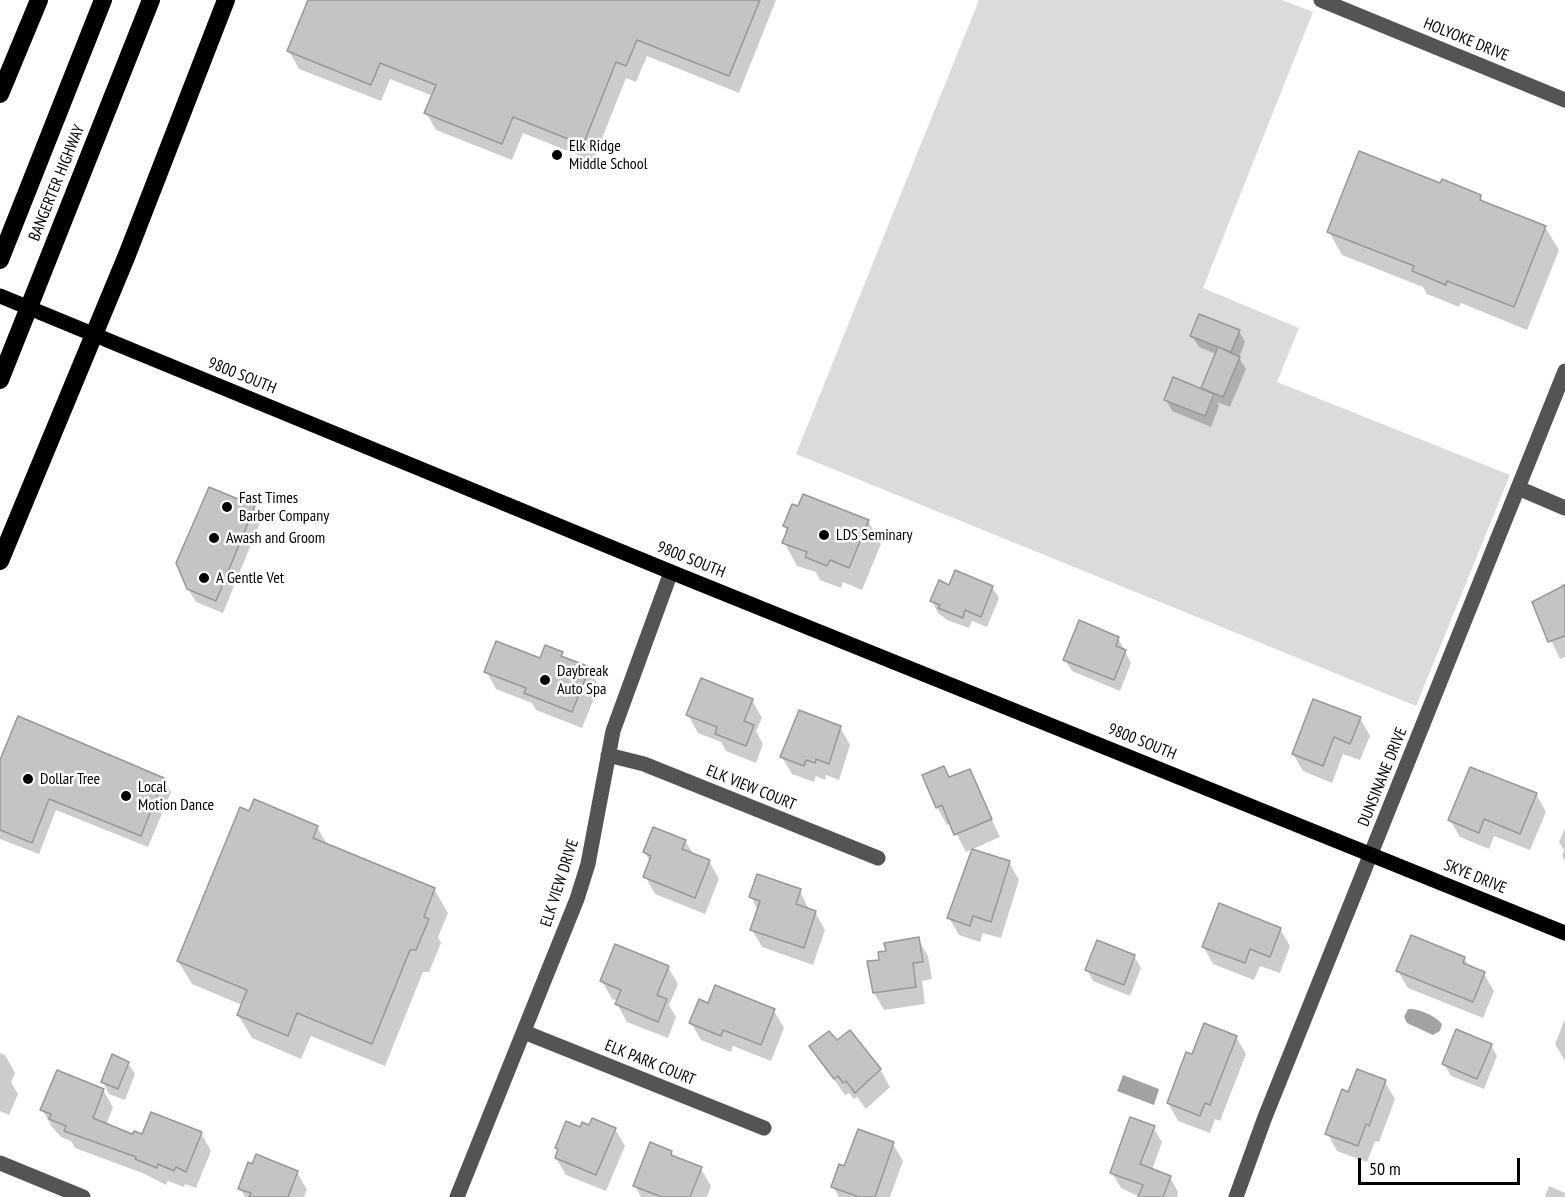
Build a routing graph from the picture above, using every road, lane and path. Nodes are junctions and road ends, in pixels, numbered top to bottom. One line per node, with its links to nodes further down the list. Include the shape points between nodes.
1 (39, 0): 6 (highway)
2 (103, 0): 8 (highway, BANGERTER HIGHWAY)
3 (151, 0): 12 (highway, BANGERTER HIGHWAY)
4 (226, 0): 10 (highway)
5 (1321, 0): 7 (street, HOLYOKE DRIVE)
6 (0, 94)
7 (1565, 100)
8 (0, 260)
9 (0, 296): 10 (main road, 9800 SOUTH)
10 (90, 333): 15 (highway); 16 (main road, 9800 SOUTH)
11 (1565, 371): 13 (street, DUNSINANE DRIVE)
12 (0, 380)
13 (1518, 488): 14 (street); 18 (street, DUNSINANE DRIVE)
14 (1565, 508)
15 (0, 561)
16 (671, 572): 17 (street, ELK VIEW DRIVE, via 620,708); 18 (main road, 9800 SOUTH)
17 (608, 755): 19 (street, ELK VIEW COURT, via 644,764); 21 (street, ELK VIEW DRIVE, via 588,864)
18 (1371, 854): 20 (main road, SKYE DRIVE); 26 (street, DUNSINANE DRIVE)
19 (878, 858)
20 (1565, 933)
21 (524, 1032): 22 (street, ELK PARK COURT); 25 (street, ELK VIEW DRIVE)
22 (764, 1128)
23 (0, 1164): 24 (street)
24 (83, 1197)
25 (457, 1197)
26 (1236, 1197)

